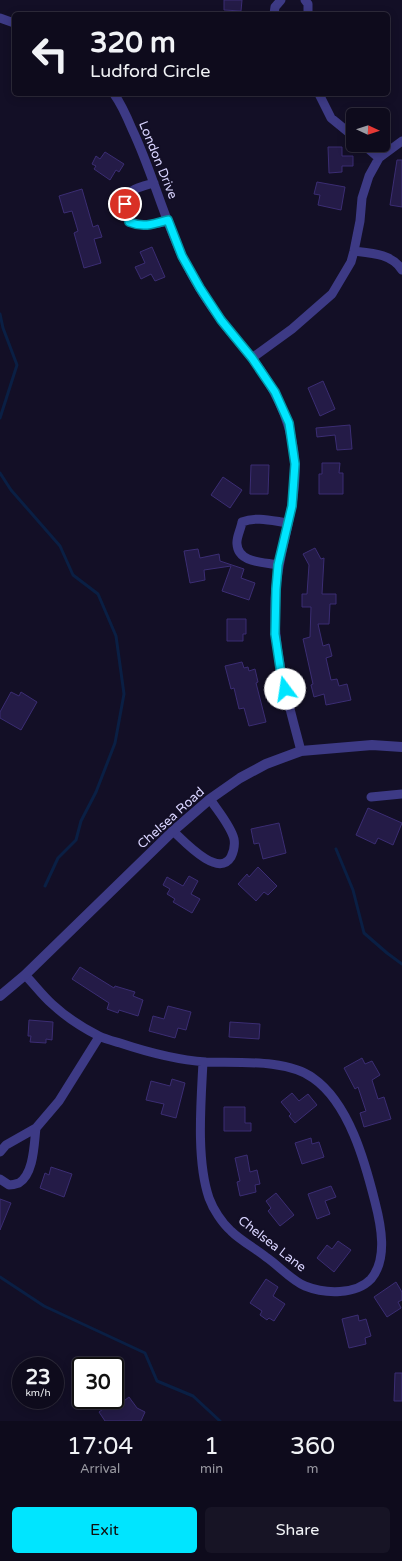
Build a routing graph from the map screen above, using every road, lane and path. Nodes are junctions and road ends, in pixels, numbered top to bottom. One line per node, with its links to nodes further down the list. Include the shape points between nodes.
1 (281, 0): 3 (street)
2 (305, 0): 4 (street)
3 (274, 12)
4 (308, 12)
5 (0, 18): 6 (street)
6 (12, 22)
7 (116, 96): 13 (street, London Drive)
8 (320, 96): 9 (street, via 331,118)
9 (346, 130)
10 (402, 142): 12 (street)
11 (372, 152): 12 (street)
12 (379, 158): 15 (street, via 369,176 362,198)
13 (154, 182): 14 (street, London Drive); 14 (street, via 135,188 128,194 125,204 129,222 146,226)
14 (168, 220): 17 (street, London Drive, via 182,256 200,288 221,320)
15 (354, 251): 16 (street, via 377,253 397,263); 17 (street, via 351,262 332,294 292,329)
16 (402, 270)
17 (252, 358): 18 (street, London Drive, via 275,392 289,423 295,464)
18 (288, 523): 19 (street, London Drive); 19 (street, via 249,519 242,522 236,543 239,553 245,558)
19 (278, 565): 21 (street, London Drive, via 275,634 281,674)
20 (402, 747): 21 (street, Chelsea Road, via 372,745)
21 (301, 751): 24 (street, Chelsea Road, via 266,764)
22 (402, 794): 23 (street)
23 (371, 797)
24 (210, 799): 25 (street, Chelsea Road); 25 (street, via 234,838 234,849 230,859 214,863 197,854)
25 (173, 831): 26 (street, Chelsea Road)
26 (25, 975): 27 (street, Chelsea Road); 28 (street, Chelsea Lane, via 52,1004)
27 (0, 996)
28 (99, 1037): 29 (street, Chelsea Lane, via 149,1052); 30 (street, via 59,1101)
29 (203, 1062): 29 (street, Chelsea Lane, via 260,1063 299,1070 315,1079 340,1106 350,1125 370,1184 382,1242 379,1263 373,1276 363,1287 332,1291 317,1290 303,1285 230,1230 214,1210 203,1169)
30 (36, 1128): 31 (street, via 6,1145); 32 (street, via 30,1169 24,1178 9,1185)
31 (0, 1152)
32 (0, 1179)

